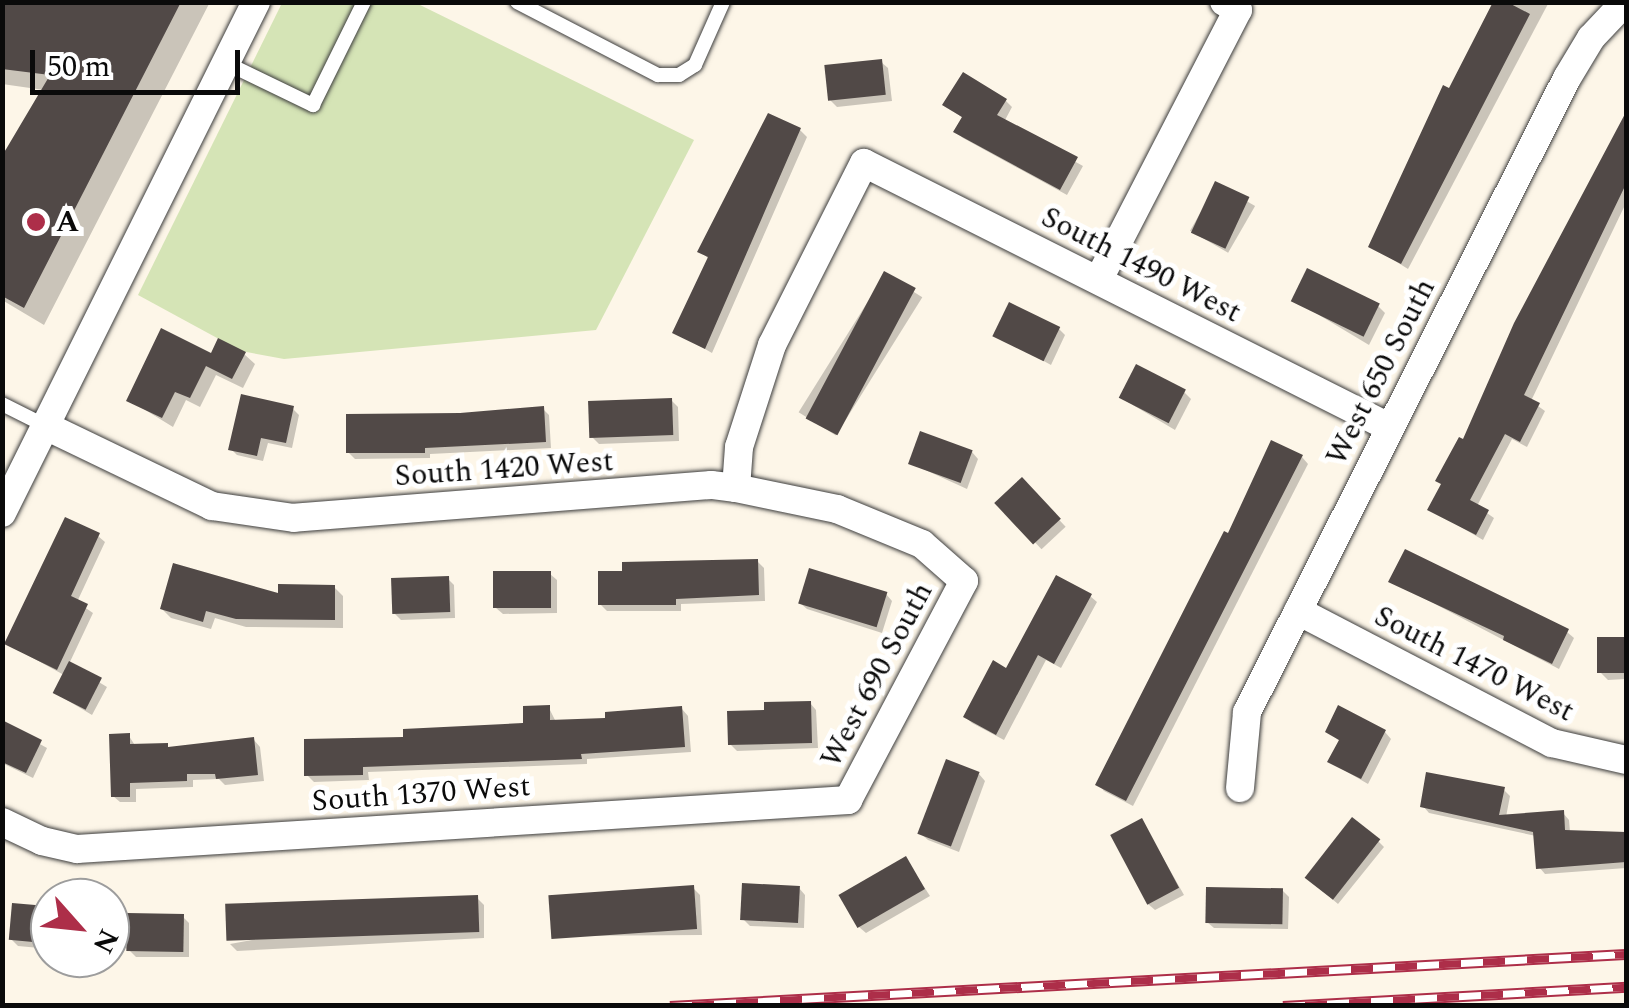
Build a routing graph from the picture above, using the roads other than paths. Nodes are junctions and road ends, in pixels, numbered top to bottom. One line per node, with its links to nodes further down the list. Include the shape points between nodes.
1 (256, 2): 7 (street)
2 (364, 2): 7 (lane, via 314,105)
3 (517, 2): 4 (lane, via 658,76 695,65)
4 (723, 2)
5 (1231, 6): 8 (street)
6 (1622, 11): 11 (street, West 650 South, via 1592,38 1567,78)
7 (226, 62): 10 (street)
8 (1100, 279): 11 (street, South 1490 West); 12 (street, South 1490 West, via 864,163 772,345 739,447)
9 (2, 404): 10 (lane)
10 (46, 426): 12 (street, South 1420 West, via 212,506 294,518); 13 (street)
11 (1389, 427): 15 (street, West 650 South)
12 (736, 488): 14 (street, South 1420 West, via 837,509 922,544)
13 (2, 514)
14 (964, 581): 18 (street, West 690 South)
15 (1298, 611): 16 (street, South 1470 West, via 1552,743); 17 (street, West 650 South, via 1246,712)
16 (1626, 760)
17 (1240, 788)
18 (848, 800): 19 (street, South 1370 West, via 77,848)
19 (2, 822)

